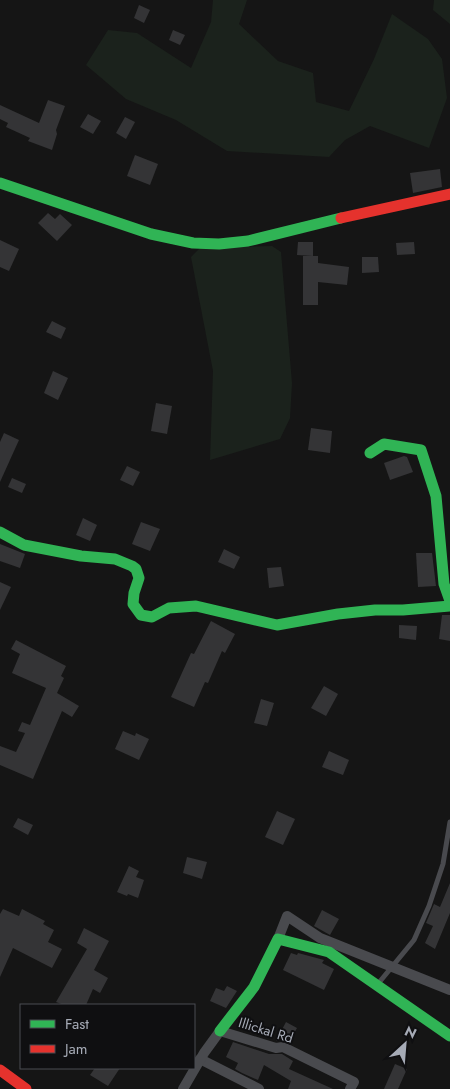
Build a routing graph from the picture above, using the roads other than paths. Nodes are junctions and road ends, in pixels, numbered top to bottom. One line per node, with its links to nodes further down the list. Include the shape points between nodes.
1 (0, 183): 2 (street, via 151,234 202,244 226,244 278,236)
2 (450, 194)
3 (370, 452): 5 (street, via 384,444 421,450 436,496 444,584)
4 (0, 532): 6 (street, via 24,544 115,559 132,566 139,578 133,604 141,615 152,617 169,608 196,606 277,625 376,610)
5 (450, 601)
6 (450, 606)
7 (450, 822): 9 (lane, via 443,864 429,906 414,940)
8 (278, 939): 9 (street, via 287,916 320,938); 10 (street, via 330,952); 12 (street, via 254,987)
9 (392, 967): 10 (lane); 11 (street)
10 (377, 985): 13 (street)
11 (450, 990)
12 (220, 1031): 14 (street, Illickal Rd); 21 (street, Illickal Rd, via 270,1047 283,1047 354,1082)
13 (450, 1036)
14 (200, 1059): 15 (street, Illickal Rd); 20 (street)
15 (195, 1068)
16 (194, 1069): 19 (street, Illickal Rd)
17 (0, 1070): 18 (street)
18 (26, 1089)
19 (183, 1089)
20 (259, 1089)
21 (350, 1089)

